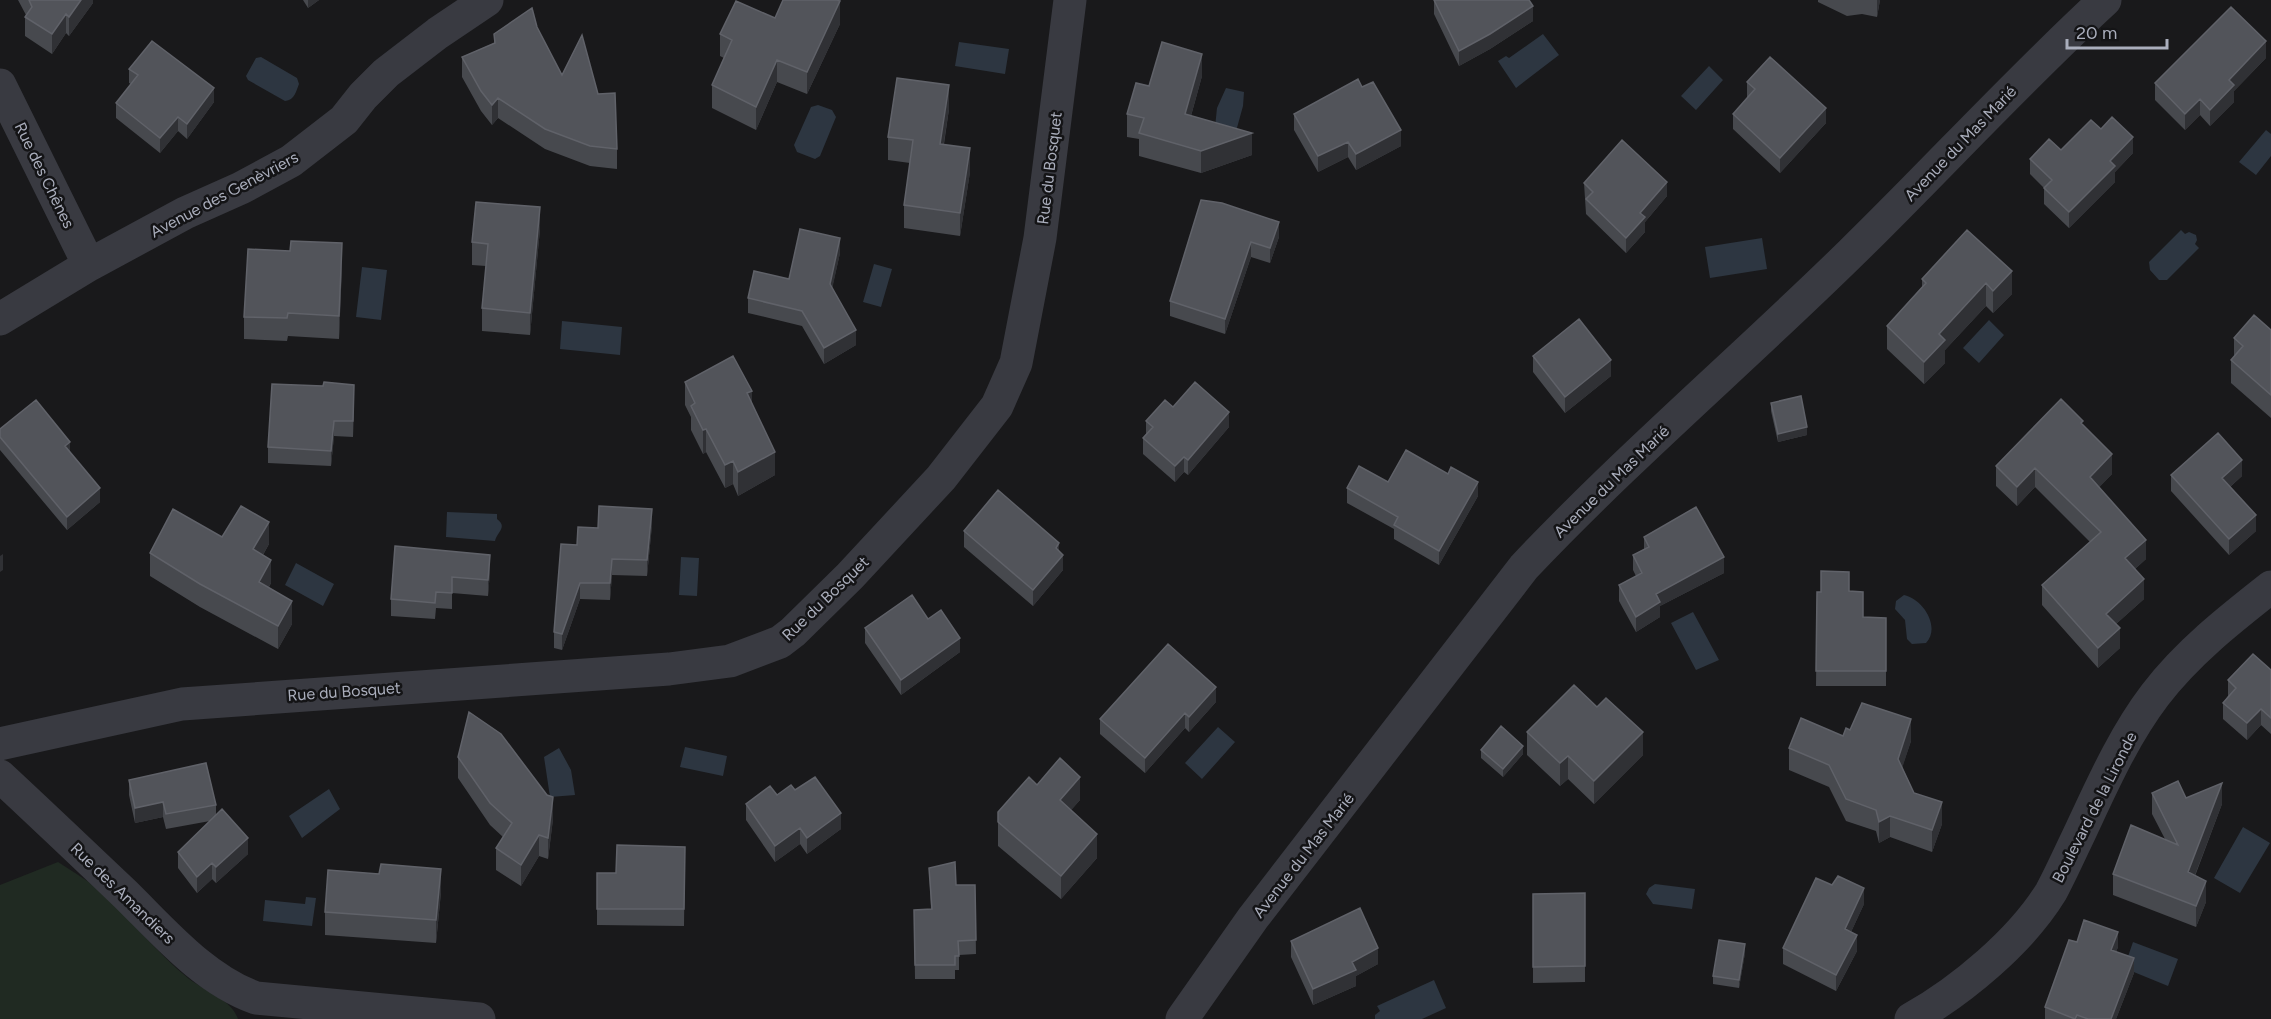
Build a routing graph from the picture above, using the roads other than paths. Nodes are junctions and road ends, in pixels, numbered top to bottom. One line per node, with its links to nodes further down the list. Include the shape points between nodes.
1 (487, 0): 5 (street, Avenue des Genèvriers, via 386,73 344,120 291,161)
2 (1070, 0): 8 (street, Rue du Bosquet, via 1040,238 1022,337 1008,385 984,426 942,478 850,576 780,642 730,661 669,669 183,704)
3 (2105, 0): 12 (street, Avenue du Mas Marié, via 1851,254 1524,567 1253,918)
4 (0, 85): 5 (street, Rue des Chênes)
5 (89, 265): 6 (street, Avenue des Genèvriers)
6 (0, 319)
7 (2271, 587): 13 (street, Boulevard de la Lironde, via 2190,655 2154,696 2111,766 2052,890 2028,922 1975,974)
8 (0, 744)
9 (0, 776): 10 (street, Rue des Amandiers, via 178,946 218,979 243,993)
10 (254, 1008): 11 (street)
11 (479, 1019)
12 (1182, 1019)
13 (1911, 1019)

